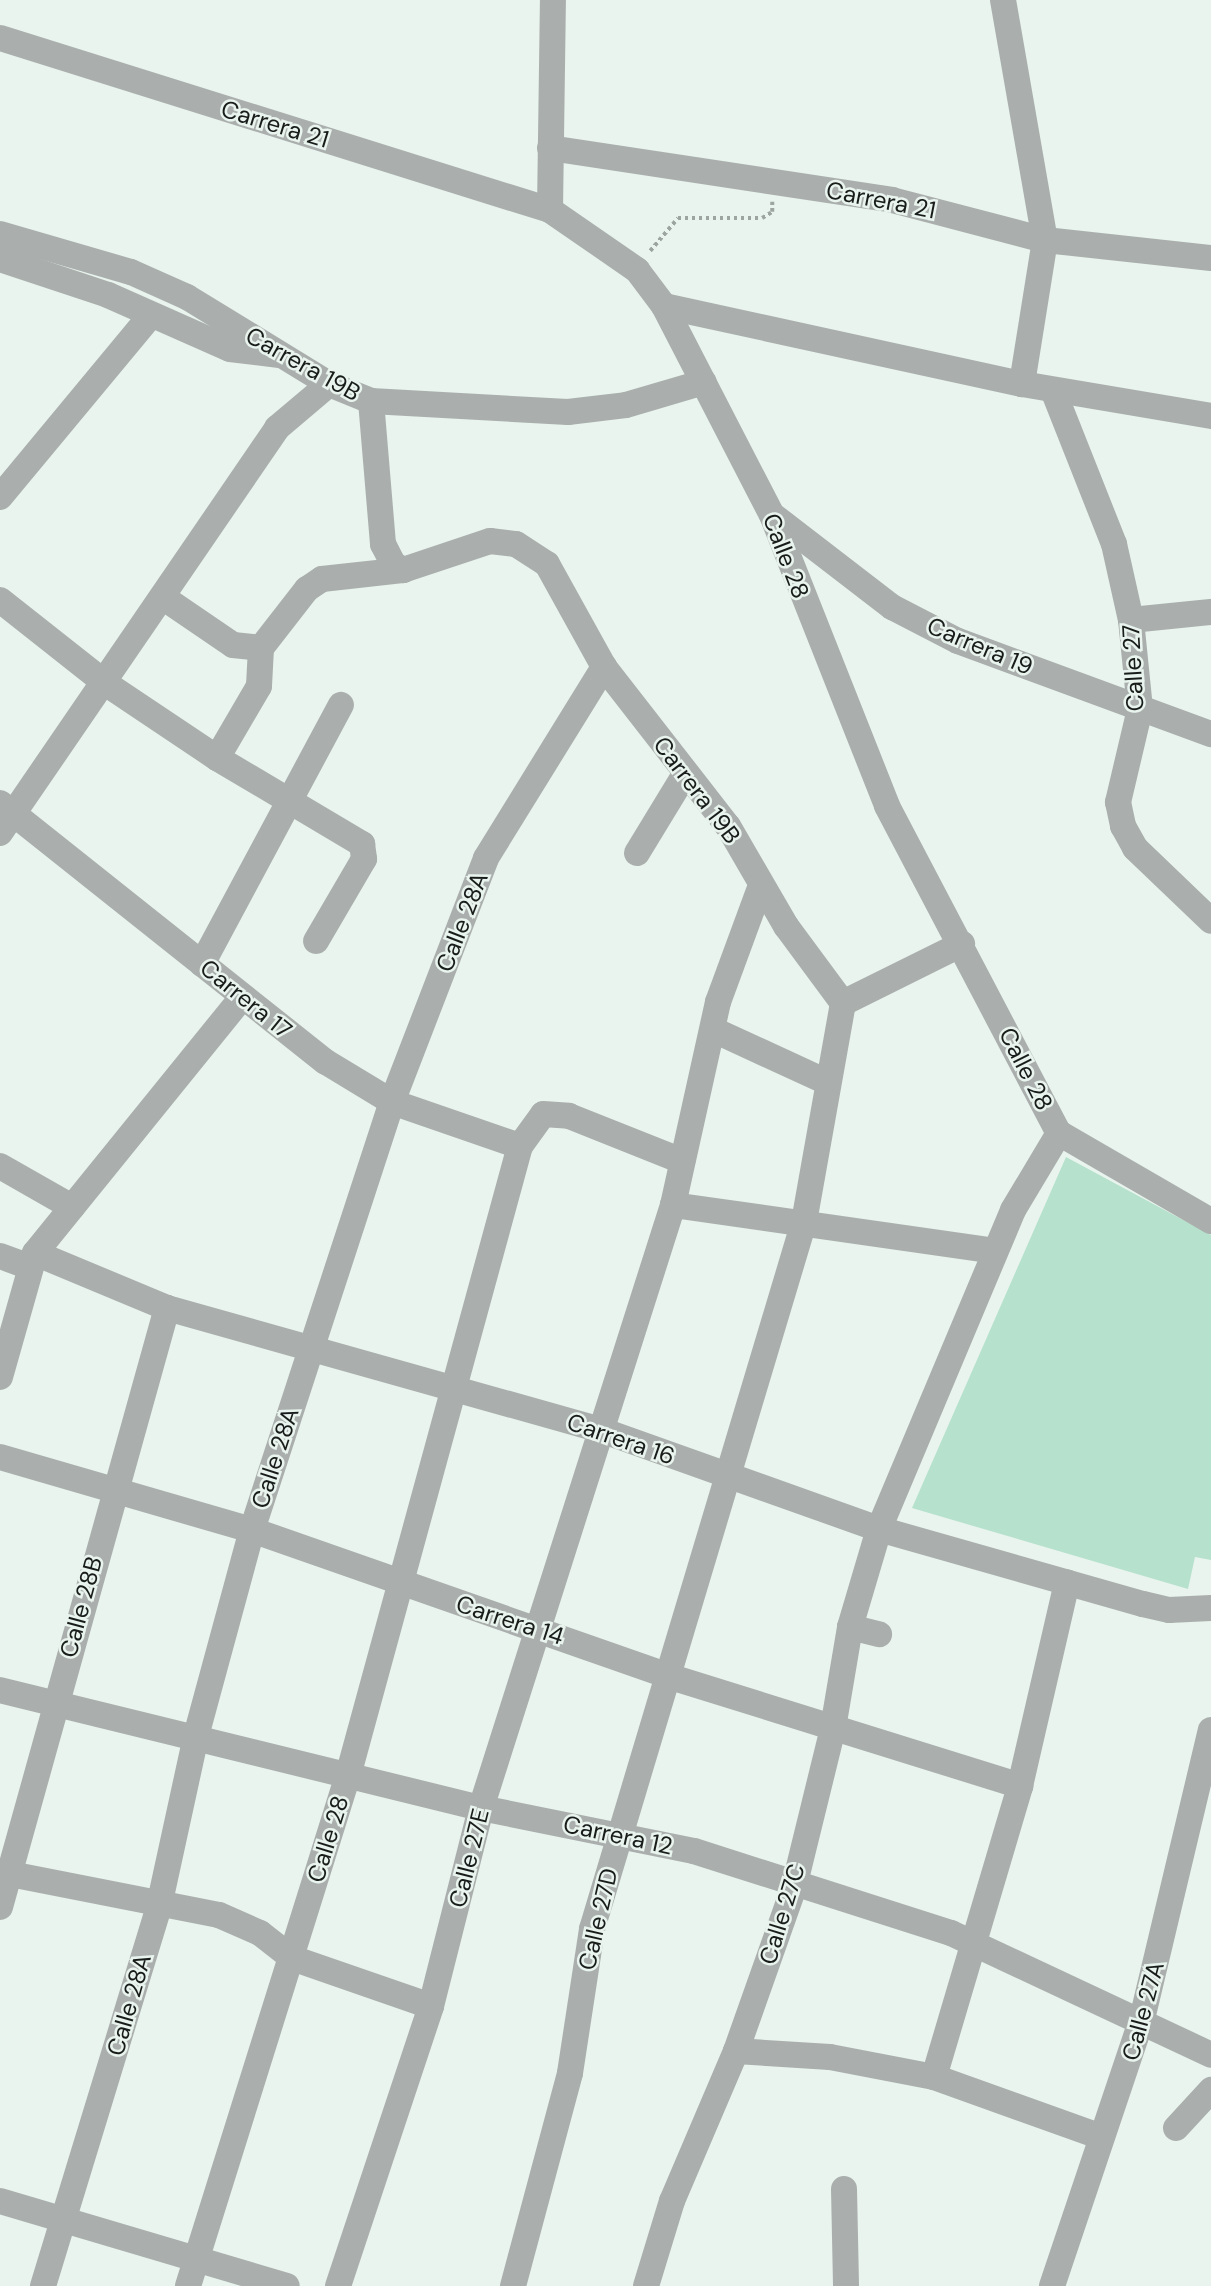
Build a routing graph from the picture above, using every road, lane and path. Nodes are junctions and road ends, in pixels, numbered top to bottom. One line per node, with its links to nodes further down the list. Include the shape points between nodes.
1 (552, 0): 4 (street)
2 (1003, 0): 8 (street)
3 (0, 38): 5 (street, Carrera 21)
4 (550, 148): 5 (street); 8 (street, Carrera 21, via 892,200)
5 (550, 210): 11 (street, Calle 28)
6 (772, 212): 11 (path, via 762,218 678,218)
7 (0, 234): 12 (street, Carrera 19B)
8 (1045, 240): 9 (street, Carrera 21); 18 (street)
9 (1211, 258)
10 (0, 259): 12 (street)
11 (637, 270): 13 (street, Calle 28)
12 (110, 278): 14 (street); 15 (street, Carrera 19B, via 187,298)
13 (664, 306): 16 (street, Calle 28); 18 (street)
14 (151, 315): 15 (street); 22 (street)
15 (259, 353): 17 (street, Carrera 19B)
16 (704, 382): 20 (street, Carrera 19B, via 626,405 568,412); 23 (street, Calle 28)
17 (330, 384): 20 (street, Carrera 19B); 25 (street, via 295,412)
18 (1022, 384): 19 (street)
19 (1053, 390): 21 (street); 28 (street, Calle 27, via 1114,544)
20 (371, 401): 24 (street, via 383,544 393,564)
21 (1211, 416)
22 (0, 497)
23 (772, 515): 33 (street, Carrera 19, via 892,607 958,641); 43 (street, Calle 28, via 887,806)
24 (403, 570): 29 (street, Carrera 19B, via 322,579 307,589); 30 (street, Carrera 19B, via 490,541 516,544 547,564)
25 (164, 598): 29 (street, via 233,645); 31 (street)
26 (0, 600): 31 (street)
27 (1211, 612): 28 (street)
28 (1131, 620): 33 (street, Calle 27)
29 (261, 648): 35 (street, via 259,686)
30 (604, 667): 36 (street, Carrera 19B); 49 (street, Calle 28A, via 486,859)
31 (106, 683): 35 (street); 38 (street)
32 (341, 705): 37 (street)
33 (1140, 709): 34 (street, Carrera 19); 41 (street, Calle 27, via 1118,802 1123,826 1135,848)
34 (1211, 734)
35 (216, 758): 37 (street)
36 (685, 774): 39 (street); 40 (street, Carrera 19B, via 728,826)
37 (290, 802): 42 (street, via 362,844 364,859); 44 (street)
38 (5, 816): 44 (street, Carrera 17)
39 (638, 853)
40 (761, 885): 46 (street, Carrera 19B); 47 (street, via 721,993)
41 (1211, 921)
42 (316, 941)
43 (962, 944): 46 (street); 50 (street, Calle 28)
44 (202, 964): 45 (street, Carrera 17)
45 (242, 997): 49 (street, Carrera 17, via 326,1062); 55 (street)
46 (843, 1003): 48 (street)
47 (716, 1031): 48 (street); 52 (street)
48 (827, 1082): 57 (street)
49 (392, 1102): 51 (street, Carrera 17); 62 (street, Calle 28A)
50 (1059, 1133): 56 (street); 58 (street, Calle 27C, via 1018,1200)
51 (520, 1146): 52 (street, via 543,1114 569,1116); 64 (street)
52 (682, 1161): 54 (street)
53 (0, 1166): 55 (street)
54 (673, 1205): 57 (street); 65 (street, via 643,1289 629,1351)
55 (72, 1207): 60 (street)
56 (1211, 1221)
57 (804, 1222): 58 (street); 67 (street)
58 (995, 1251): 69 (street, Calle 27C)
59 (0, 1256): 60 (street, Carrera 16)
60 (32, 1260): 61 (street, Carrera 16); 63 (street)
61 (167, 1308): 62 (street, Carrera 16); 68 (street, Calle 28B)
62 (311, 1345): 64 (street, Carrera 16); 70 (street, Calle 28A)
63 (0, 1377)
64 (456, 1388): 65 (street, Carrera 16); 72 (street, Calle 28)
65 (598, 1429): 67 (street, Carrera 16); 74 (street, Calle 27E)
66 (0, 1457): 68 (street, Carrera 14)
67 (726, 1477): 69 (street, Carrera 16); 77 (street, Calle 27D)
68 (114, 1490): 70 (street, Carrera 14); 79 (street, Calle 28B)
69 (879, 1529): 71 (street, Carrera 16); 75 (street, Calle 27C)
70 (252, 1530): 72 (street, Carrera 14); 82 (street, Calle 28A)
71 (1067, 1582): 73 (street, Carrera 16, via 1169,1610); 84 (street)
72 (399, 1584): 74 (street, Carrera 14); 83 (street, Calle 28)
73 (1211, 1608)
74 (538, 1627): 77 (street, Carrera 14); 86 (street, Calle 27E)
75 (850, 1627): 76 (street); 80 (street, Calle 27C)
76 (879, 1634)
77 (671, 1677): 80 (street, Carrera 14); 87 (street, Calle 27D)
78 (0, 1690): 79 (street, Carrera 12)
79 (55, 1702): 82 (street, Carrera 12); 88 (street, Calle 28B)
80 (833, 1728): 84 (street, Carrera 14); 89 (street, Calle 27C)
81 (1211, 1730): 85 (street, Calle 27A)
82 (196, 1736): 83 (street, Carrera 12); 90 (street, Calle 28A)
83 (349, 1772): 86 (street, Carrera 12); 93 (street, Calle 28)
84 (1020, 1786): 92 (street)
85 (1204, 1794): 95 (street, Calle 27A)
86 (481, 1808): 87 (street, Carrera 12); 94 (street, Calle 27E)
87 (619, 1833): 89 (street, Carrera 12, via 720,1859); 110 (street, Calle 27D, via 592,1929 570,2073)
88 (4, 1873): 90 (street); 91 (street, Calle 28B)
89 (794, 1887): 92 (street, Carrera 12); 96 (street, Calle 27C)
90 (159, 1906): 93 (street, via 219,1915 260,1933); 104 (street, Calle 28A)
91 (0, 1907)
92 (977, 1945): 95 (street, Carrera 12); 98 (street)
93 (292, 1958): 94 (street); 105 (street, Calle 28)
94 (431, 2006): 109 (street, Calle 27E)
95 (1142, 2019): 97 (street, Carrera 12, via 1159,2033); 101 (street, Calle 27A)
96 (736, 2051): 98 (street, via 830,2057); 111 (street, Calle 27C, via 708,2106)
97 (1211, 2055)
98 (934, 2077): 101 (street)
99 (1211, 2090): 100 (street)
100 (1176, 2128)
101 (1102, 2137): 113 (street, Calle 27A)
102 (844, 2189): 112 (street)
103 (0, 2201): 104 (street)
104 (67, 2217): 105 (street); 106 (street, Calle 28A)
105 (195, 2260): 107 (street, Calle 28); 108 (street)
106 (43, 2286)
107 (188, 2286)
108 (287, 2286)
109 (338, 2286)
110 (513, 2286)
111 (646, 2286)
112 (846, 2286)
113 (1052, 2286)

